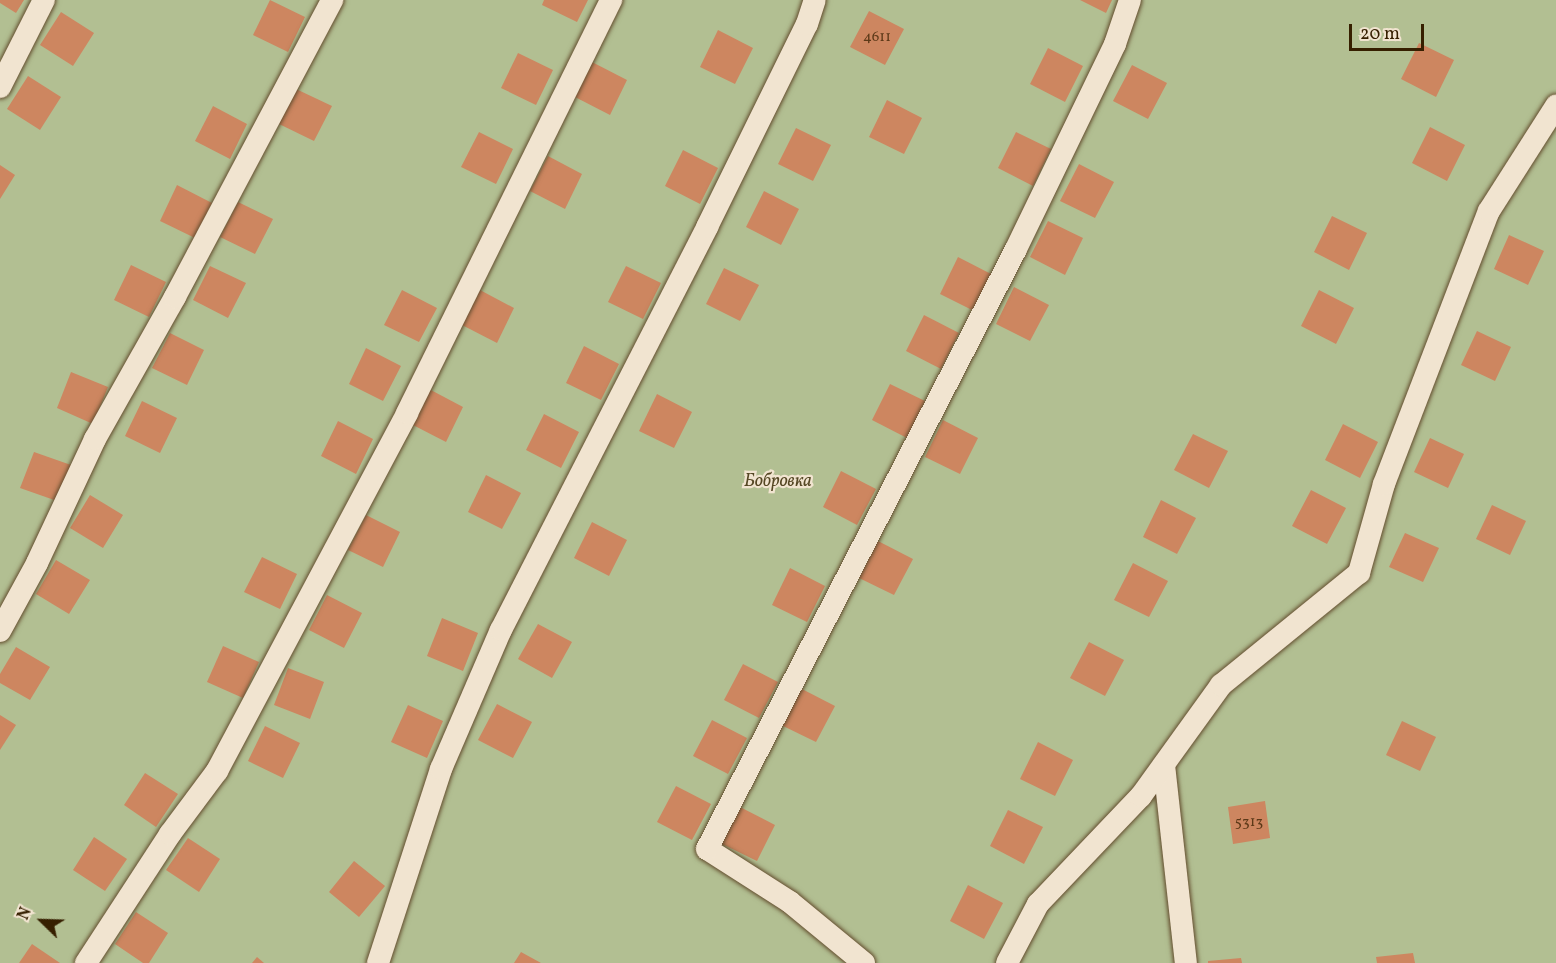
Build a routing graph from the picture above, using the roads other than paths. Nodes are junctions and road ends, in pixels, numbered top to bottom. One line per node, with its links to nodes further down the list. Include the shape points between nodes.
1 (44, 0): 6 (street)
2 (332, 0): 8 (street, via 95,439 37,563)
3 (611, 0): 10 (street, via 412,403 217,771 170,834)
4 (815, 0): 11 (street, via 807,24 707,227 501,630 441,769)
5 (1130, 0): 12 (street, via 1115,44 1015,251 707,849 790,902)
6 (0, 87)
7 (1556, 106): 9 (street, via 1489,211 1384,484 1359,573 1221,685)
8 (0, 631)
9 (1164, 765): 13 (street, via 1141,796 1038,904); 14 (street)
10 (86, 963)
11 (378, 963)
12 (864, 963)
13 (1007, 963)
14 (1186, 963)

